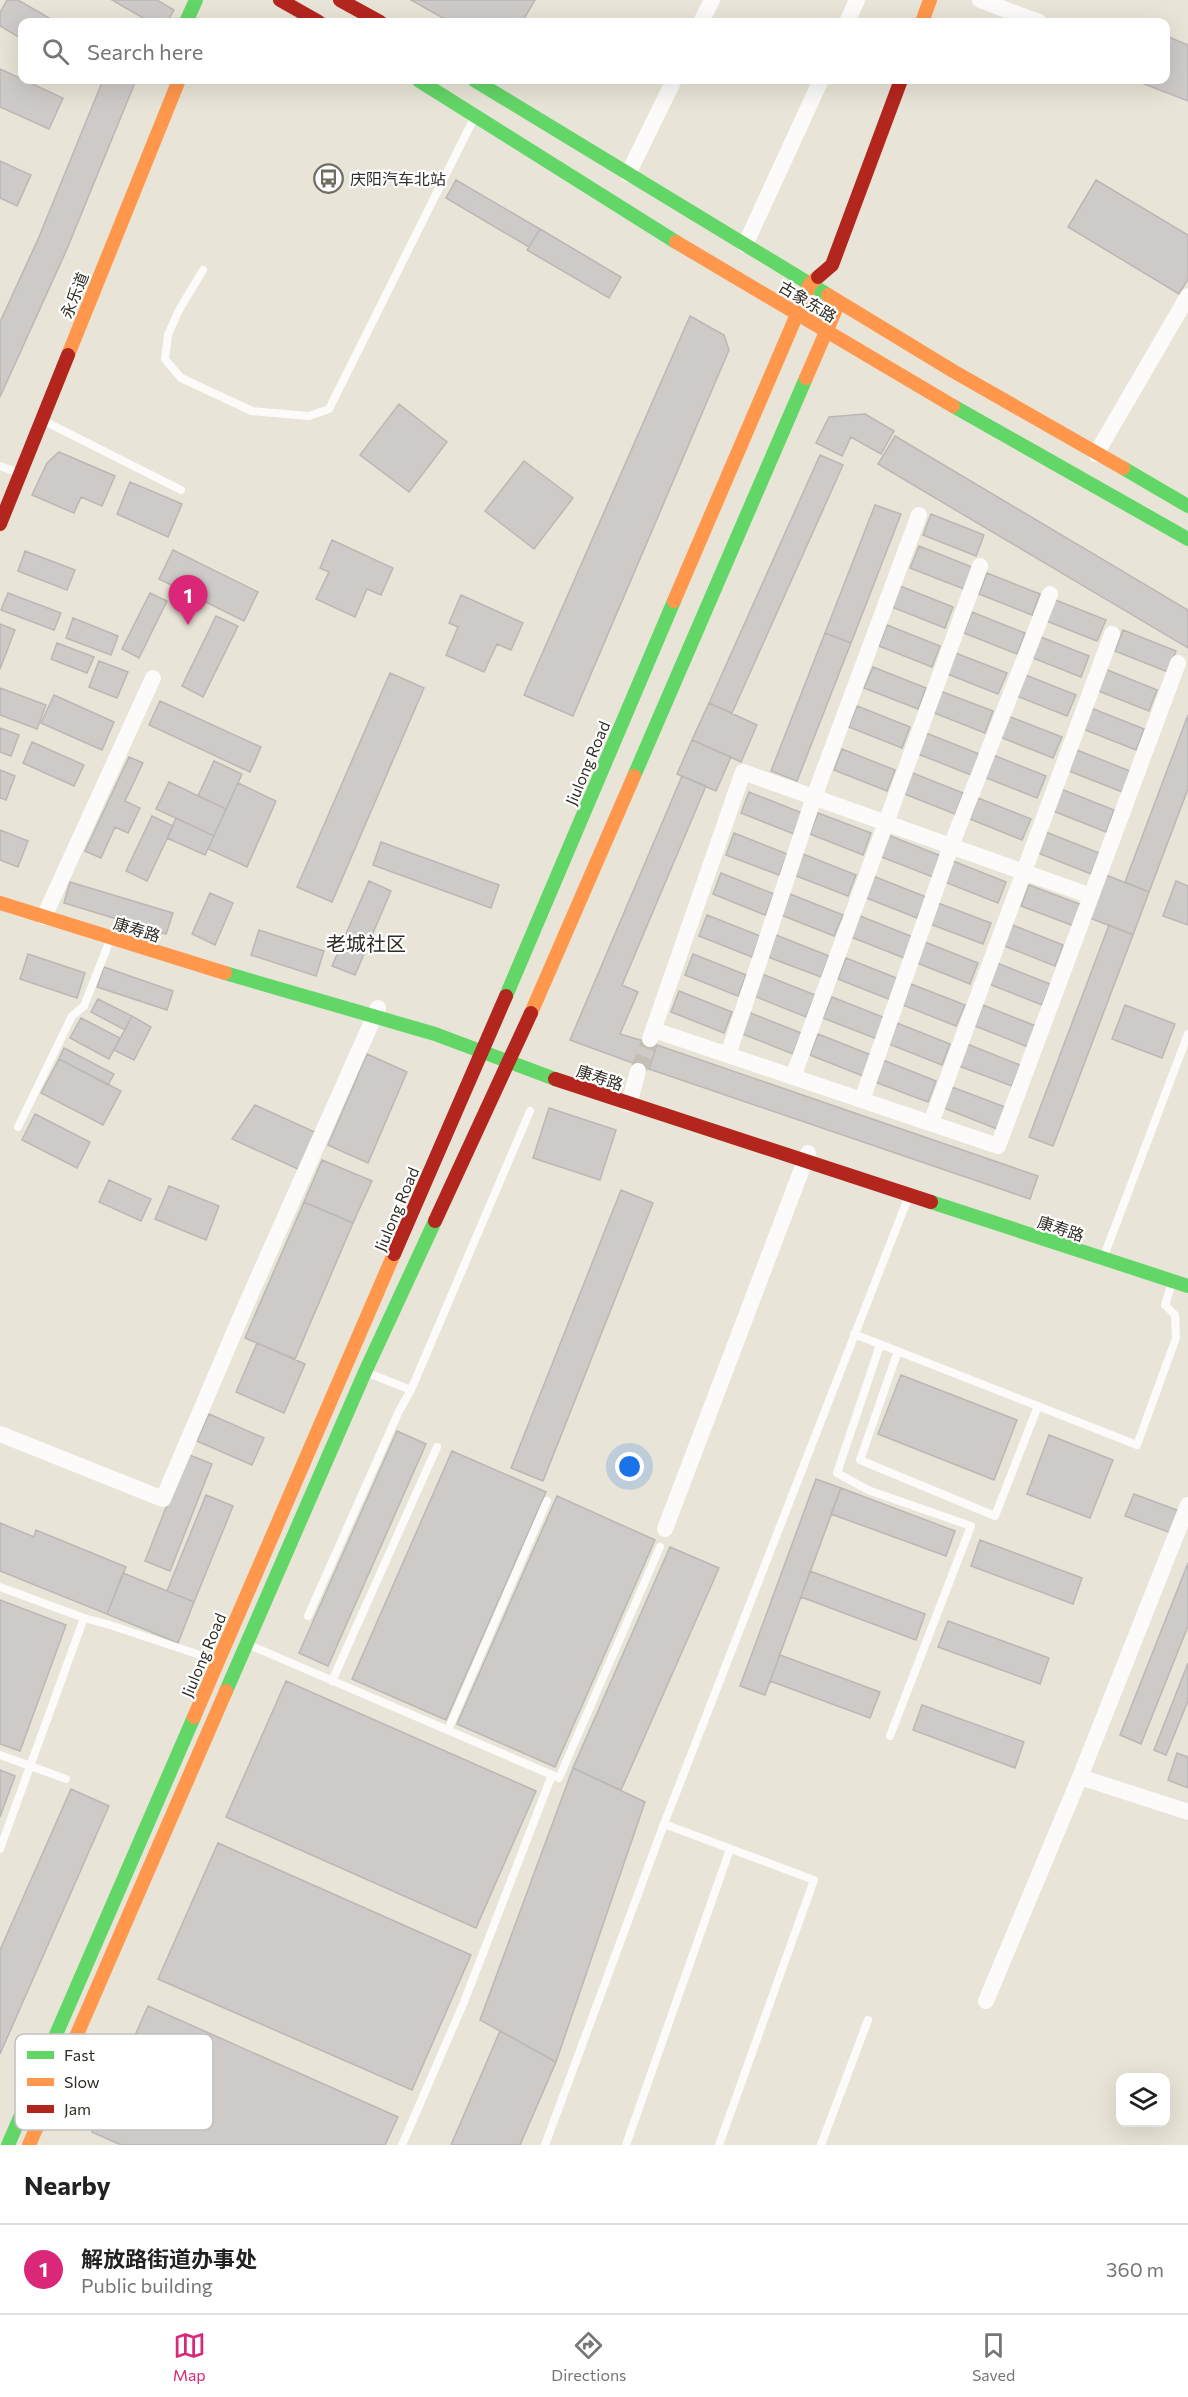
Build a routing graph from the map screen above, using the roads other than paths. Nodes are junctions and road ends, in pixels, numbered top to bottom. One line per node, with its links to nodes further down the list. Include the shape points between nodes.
1 (196, 0): 8 (main road)
2 (280, 0): 9 (main road)
3 (340, 0): 10 (main road)
4 (712, 0): 11 (street)
5 (857, 0): 12 (street)
6 (930, 0): 13 (main road)
7 (980, 0): 14 (street)
8 (188, 18)
9 (312, 18)
10 (373, 18)
11 (703, 18)
12 (849, 18)
13 (923, 18)
14 (1028, 18)
15 (177, 84): 30 (main road, 永乐道)
16 (424, 84): 21 (main road, 古象东路)
17 (481, 84): 22 (main road, 古象东路)
18 (672, 84): 22 (street)
19 (819, 84): 23 (street)
20 (900, 84): 25 (main road, via 832,265)
21 (475, 115): 24 (lane, via 329,409 309,416 252,411 181,378 165,359 168,335); 28 (main road, 古象东路)
22 (628, 174): 23 (main road, 古象东路)
23 (745, 245): 25 (main road, 古象东路)
24 (203, 270)
25 (810, 284): 27 (main road, 古象东路); 28 (main road, Jiulong Road)
26 (1188, 296): 31 (street)
27 (839, 302): 29 (main road); 31 (main road, 古象东路)
28 (797, 314): 29 (main road, 古象东路); 55 (main road, Jiulong Road)
29 (826, 331): 38 (main road, 古象东路); 57 (main road)
30 (41, 420): 32 (main road, 永乐道); 33 (lane)
31 (1096, 454): 35 (main road, 古象东路)
32 (9, 466): 34 (main road, 永乐道); 37 (main road, 永乐道)
33 (181, 490)
34 (0, 497)
35 (1188, 506)
36 (919, 515): 44 (street)
37 (0, 524)
38 (1188, 540)
39 (980, 566): 45 (street)
40 (1050, 594): 46 (street)
41 (1112, 634): 47 (street)
42 (1178, 663): 49 (street)
43 (153, 678): 51 (street)
44 (813, 797): 45 (street); 56 (street); 56 (street, via 743,772 652,1035)
45 (886, 823): 46 (street); 59 (street)
46 (951, 846): 47 (street); 61 (street)
47 (1024, 872): 49 (street); 63 (street)
48 (0, 892): 51 (main road, 康寿路)
49 (1091, 896): 63 (street, via 998,1146)
50 (0, 903): 51 (main road, 康寿路)
51 (46, 913): 52 (main road, 康寿路)
52 (112, 933): 53 (main road, 康寿路); 64 (lane, via 84,1006 72,1016)
53 (376, 1012): 55 (main road, 康寿路, via 438,1024); 76 (street, via 163,1499)
54 (1188, 1034): 67 (lane)
55 (484, 1047): 57 (main road, 康寿路); 86 (main road, Jiulong Road)
56 (728, 1055): 59 (street)
57 (511, 1057): 60 (main road, 康寿路); 73 (main road)
58 (638, 1071): 60 (street)
59 (793, 1077): 61 (street)
60 (630, 1099): 65 (main road, 康寿路)
61 (862, 1100): 63 (street)
62 (530, 1111): 74 (lane)
63 (931, 1123)
64 (18, 1127)
65 (806, 1158): 66 (main road, 康寿路); 80 (street)
66 (910, 1191): 67 (main road, 康寿路); 70 (lane)
67 (1105, 1254): 68 (main road, 康寿路)
68 (1179, 1276): 69 (main road, 康寿路); 75 (lane, via 1165,1305 1175,1315 1176,1338 1137,1445)
69 (1188, 1286)
70 (854, 1334): 71 (lane); 96 (lane)
71 (880, 1345): 72 (lane); 89 (lane, via 837,1473 868,1490 971,1526)
72 (898, 1351): 75 (lane); 75 (lane, via 860,1460 995,1516)
73 (364, 1372): 74 (lane); 85 (main road)
74 (411, 1390): 83 (lane)
75 (1038, 1406)
76 (0, 1434)
77 (437, 1447): 87 (lane)
78 (547, 1501): 88 (lane)
79 (1188, 1504): 93 (street)
80 (665, 1529)
81 (660, 1547): 92 (lane, via 559,1778)
82 (0, 1587): 84 (lane)
83 (308, 1616)
84 (84, 1618): 86 (lane); 91 (lane)
85 (247, 1644): 87 (lane); 102 (main road)
86 (218, 1661): 101 (main road, Jiulong Road)
87 (332, 1681): 88 (lane)
88 (448, 1730): 92 (lane)
89 (890, 1736)
90 (0, 1755): 91 (lane)
91 (31, 1766): 94 (lane); 97 (lane)
92 (552, 1775): 105 (lane, via 464,2002)
93 (1080, 1777): 95 (street); 99 (street)
94 (66, 1779)
95 (1188, 1812)
96 (664, 1824): 98 (lane); 106 (lane)
97 (0, 1849)
98 (730, 1850): 107 (lane); 108 (lane, via 814,1880)
99 (986, 2001)
100 (868, 2020): 109 (lane)
101 (57, 2034)
102 (77, 2034)
103 (36, 2130): 104 (main road)
104 (29, 2145)
105 (402, 2145)
106 (545, 2145)
107 (626, 2145)
108 (719, 2145)
109 (821, 2145)

